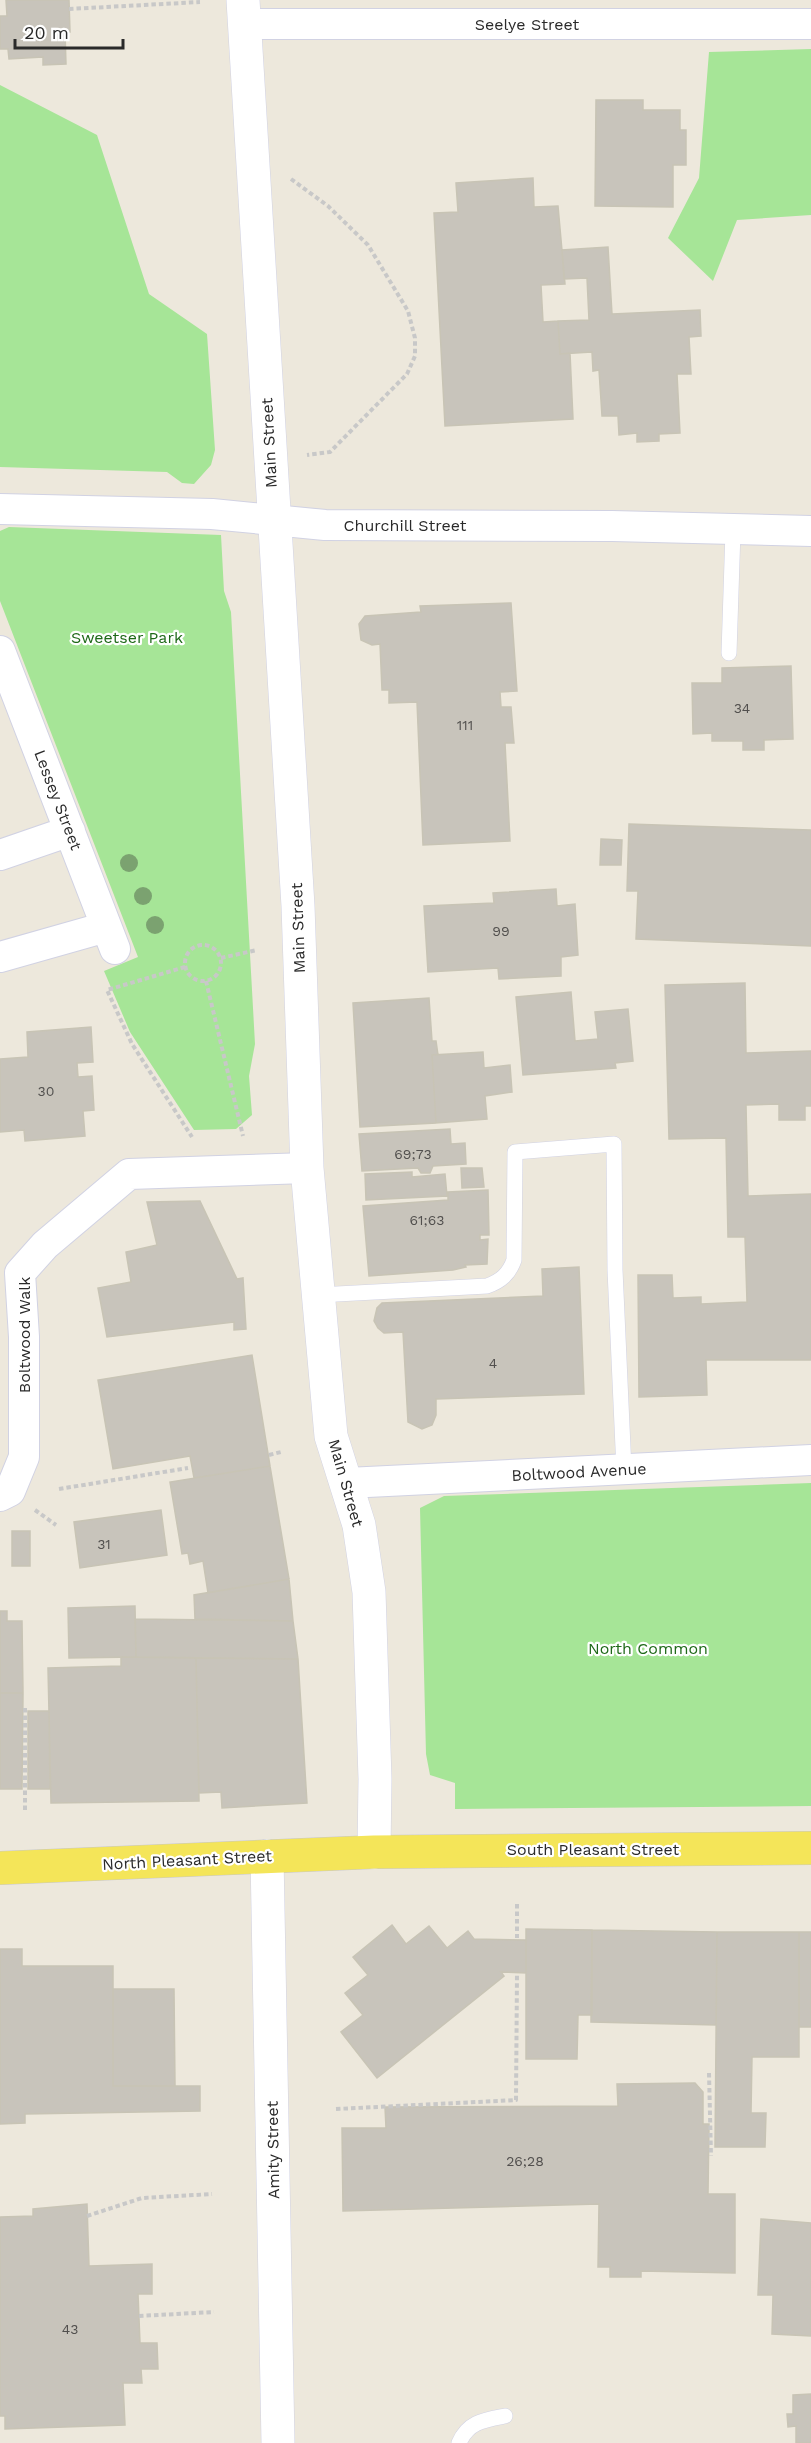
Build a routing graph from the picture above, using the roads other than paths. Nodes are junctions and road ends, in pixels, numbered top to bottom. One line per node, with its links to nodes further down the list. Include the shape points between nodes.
1 (243, 12): 2 (street, Seelye Street); 4 (main road, Main Street)
2 (811, 24)
3 (0, 509): 4 (street, Churchill Street, via 212,514)
4 (273, 521): 5 (street, Churchill Street); 12 (main road, Main Street, via 298,906)
5 (733, 531): 6 (street, Churchill Street); 8 (lane)
6 (811, 531)
7 (0, 651): 9 (street, Lessey Street)
8 (729, 653)
9 (70, 831): 10 (street); 11 (street, Lessey Street, via 111,938)
10 (0, 855)
11 (0, 957)
12 (307, 1168): 13 (main road, Main Street); 17 (street, Boltwood Walk, via 129,1174 40,1250 20,1273 24,1457 10,1491)
13 (318, 1295): 15 (lane, via 496,1283 511,1270 514,1260 515,1152 614,1144); 16 (main road, Main Street, via 331,1436)
14 (811, 1460): 15 (street, Boltwood Avenue)
15 (624, 1470): 16 (street, Boltwood Avenue)
16 (347, 1483): 19 (main road, Main Street, via 359,1525 369,1592)
17 (0, 1496)
18 (811, 1848): 19 (main road, South Pleasant Street)
19 (374, 1852): 20 (main road, North Pleasant Street)
20 (267, 1856): 21 (main road, North Pleasant Street); 23 (main road, Amity Street)
21 (0, 1868)
22 (505, 2416): 24 (lane, via 479,2420 466,2430)
23 (278, 2443)
24 (459, 2443)

